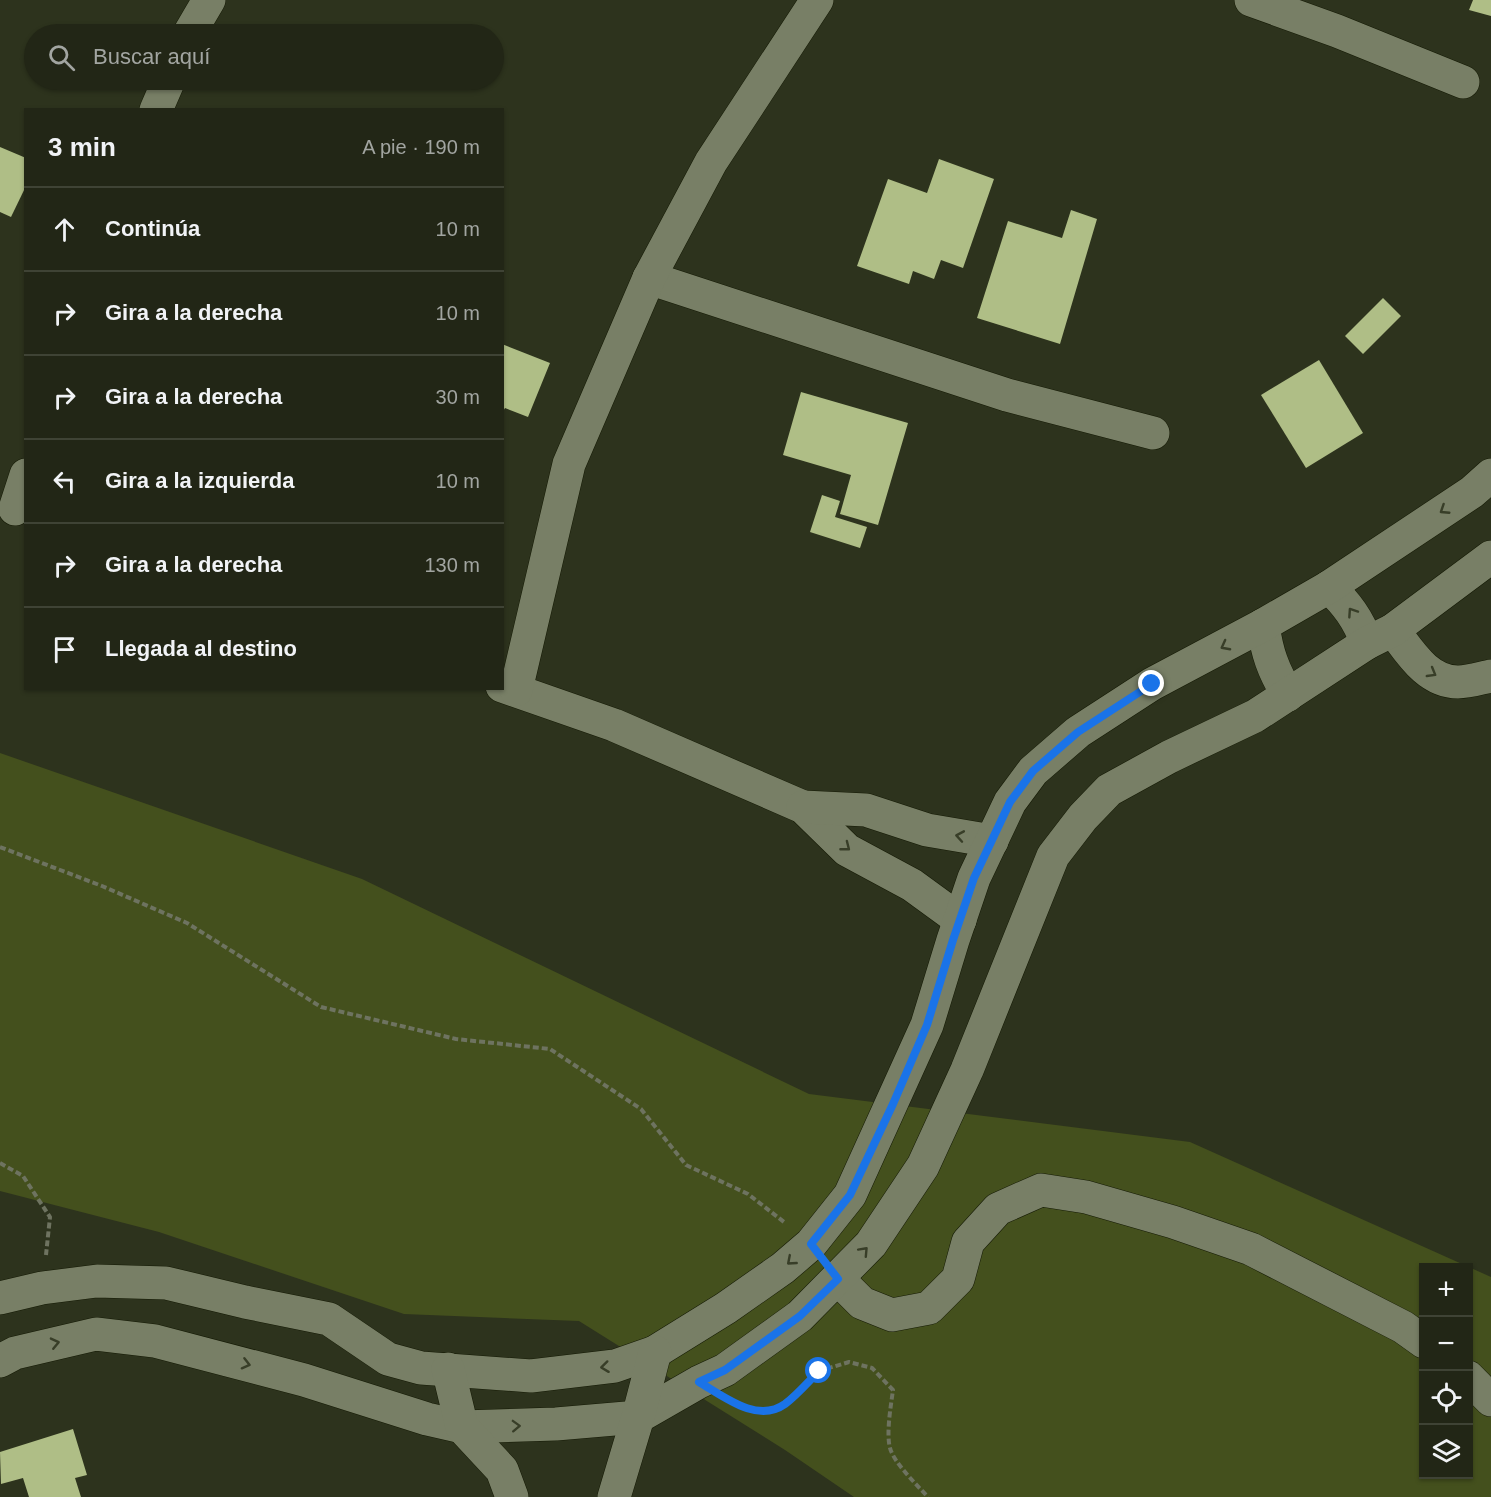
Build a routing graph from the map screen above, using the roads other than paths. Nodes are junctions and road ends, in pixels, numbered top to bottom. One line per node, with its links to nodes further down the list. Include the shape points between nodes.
1 (209, 0): 4 (street)
2 (817, 0): 8 (street, via 711,162)
3 (1251, 0): 5 (street)
4 (195, 24)
5 (1463, 82)
6 (165, 90): 7 (street)
7 (157, 108)
8 (649, 278): 9 (street, via 1007,395); 18 (street, via 569,464)
9 (1153, 432)
10 (1491, 475): 14 (street, one-way to 14, via 1472,492)
11 (24, 480): 12 (street)
12 (14, 508)
13 (1491, 557): 16 (street)
14 (1329, 586): 15 (street); 16 (street, one-way to 14, via 1359,621)
15 (1263, 626): 19 (street, via 1275,673); 21 (street, one-way to 21, via 1152,684 1078,732 1033,771 1010,802)
16 (1380, 637): 17 (street, one-way to 17, via 1441,679 1457,682); 19 (street)
17 (1491, 676)
18 (509, 688): 20 (street, via 614,725)
19 (1288, 694): 23 (street, one-way to 19, via 871,1244 923,1166 967,1070 1053,856 1109,790 1255,716)
20 (803, 807): 21 (street, one-way to 20, via 927,830 866,810); 22 (street, one-way to 22, via 848,850 912,885)
21 (992, 841): 22 (street)
22 (960, 920): 26 (street, one-way to 26, via 927,1025 850,1195 811,1244 783,1269)
23 (838, 1279): 25 (street, via 862,1303 892,1315 929,1308 958,1279 968,1242 998,1209 1041,1190 1086,1197 1251,1249); 31 (street, via 800,1316 725,1370)
24 (0, 1298): 28 (street, via 97,1281 166,1283 329,1319 388,1359 421,1368)
25 (1419, 1338)
26 (655, 1352): 28 (street, one-way to 28, via 615,1366 531,1376); 31 (street)
27 (0, 1361): 32 (street, one-way to 32, via 15,1353 96,1334 155,1341)
28 (448, 1369): 32 (street)
29 (1473, 1382): 30 (street)
30 (1491, 1400)
31 (638, 1417): 32 (street, one-way to 31); 34 (street)
32 (462, 1427): 33 (street, via 502,1470)
33 (512, 1497)
34 (614, 1497)

